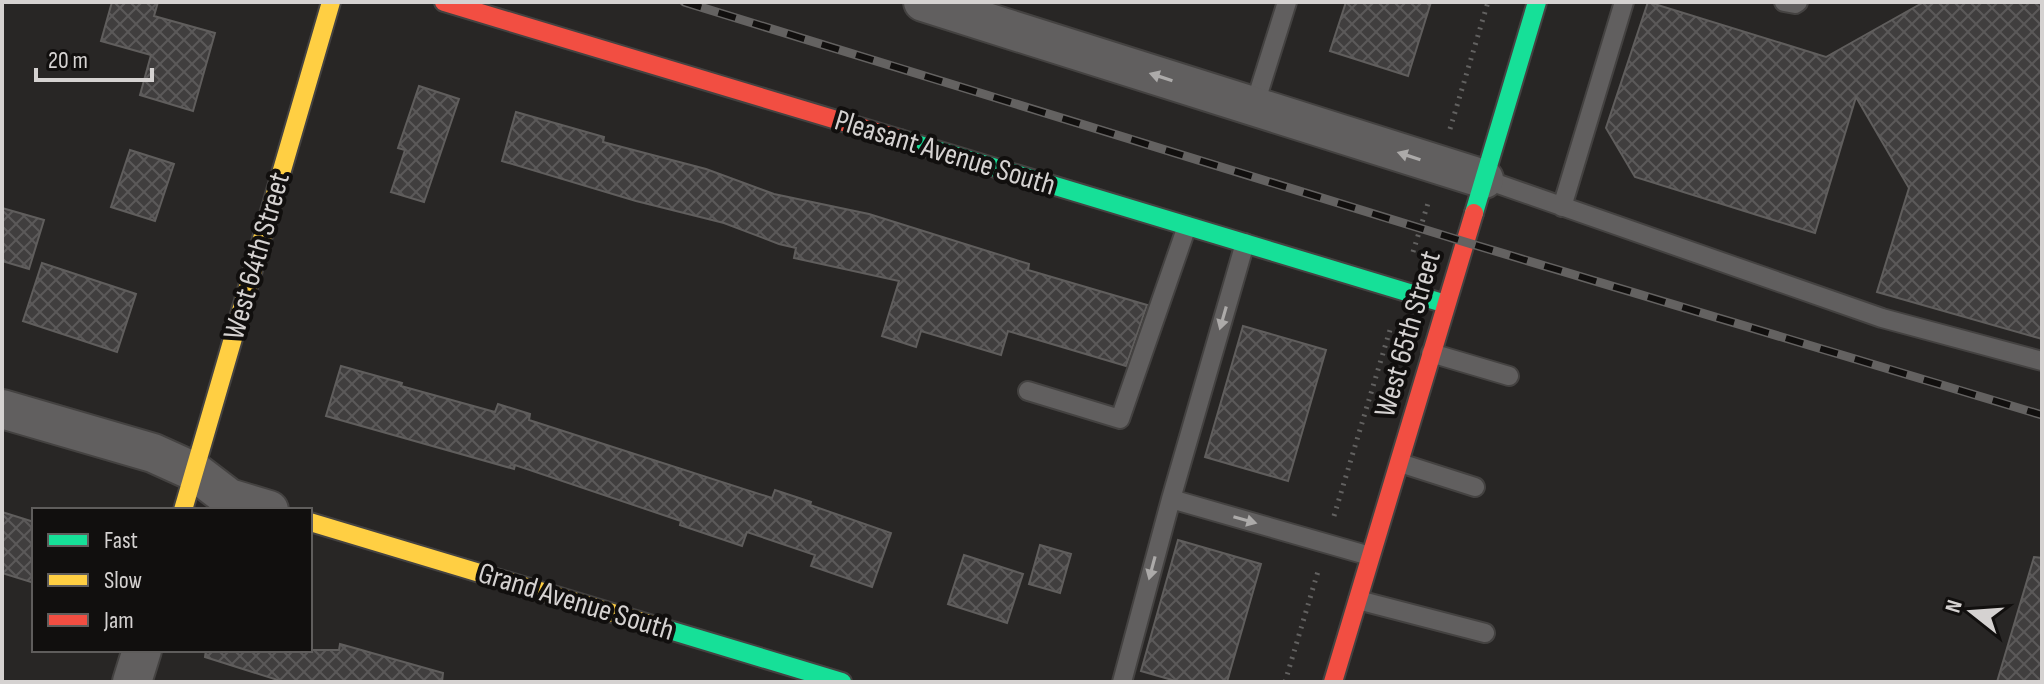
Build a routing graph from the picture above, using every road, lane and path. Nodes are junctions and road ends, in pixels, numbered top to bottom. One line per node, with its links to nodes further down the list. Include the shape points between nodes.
1 (331, 2): 25 (street, West 64th Street)
2 (444, 2): 15 (street, Pleasant Avenue South)
3 (1287, 2): 10 (lane)
4 (1488, 2): 11 (path)
5 (1537, 2): 13 (street, West 65th Street)
6 (1624, 2): 14 (lane)
7 (1784, 2): 8 (lane)
8 (1798, 2)
9 (941, 5): 10 (street, one-way to 9)
10 (1254, 107): 12 (street, one-way to 10)
11 (1453, 116)
12 (1439, 165): 13 (street); 17 (path)
13 (1484, 179): 14 (lane); 18 (street, West 65th Street)
14 (1562, 207): 20 (lane, via 1882,318)
15 (1187, 226): 16 (street, Pleasant Avenue South); 22 (lane, via 1120,419)
16 (1245, 243): 17 (street, Pleasant Avenue South); 27 (lane, one-way to 27)
17 (1401, 291): 18 (street, Pleasant Avenue South); 31 (path)
18 (1446, 304): 19 (street, West 65th Street)
19 (1431, 353): 21 (lane); 24 (street, West 65th Street)
20 (2042, 361)
21 (1509, 376)
22 (1028, 391)
23 (2, 409): 25 (street, via 153,453)
24 (1400, 463): 26 (lane); 32 (street, West 65th Street)
25 (195, 472): 28 (street, West 64th Street); 29 (street, via 229,498)
26 (1475, 487)
27 (1171, 499): 31 (lane, one-way to 31); 39 (lane, one-way to 39)
28 (184, 508)
29 (262, 508)
30 (312, 523): 36 (street, Grand Avenue South)
31 (1326, 544): 32 (lane); 40 (path)
32 (1370, 556): 33 (street, West 65th Street)
33 (1358, 600): 34 (lane); 41 (street, West 65th Street)
34 (1485, 633)
35 (141, 652): 37 (street)
36 (769, 671): 38 (street, Grand Avenue South)
37 (132, 682)
38 (842, 682)
39 (1122, 682)
40 (1285, 682)
41 (1333, 682)

